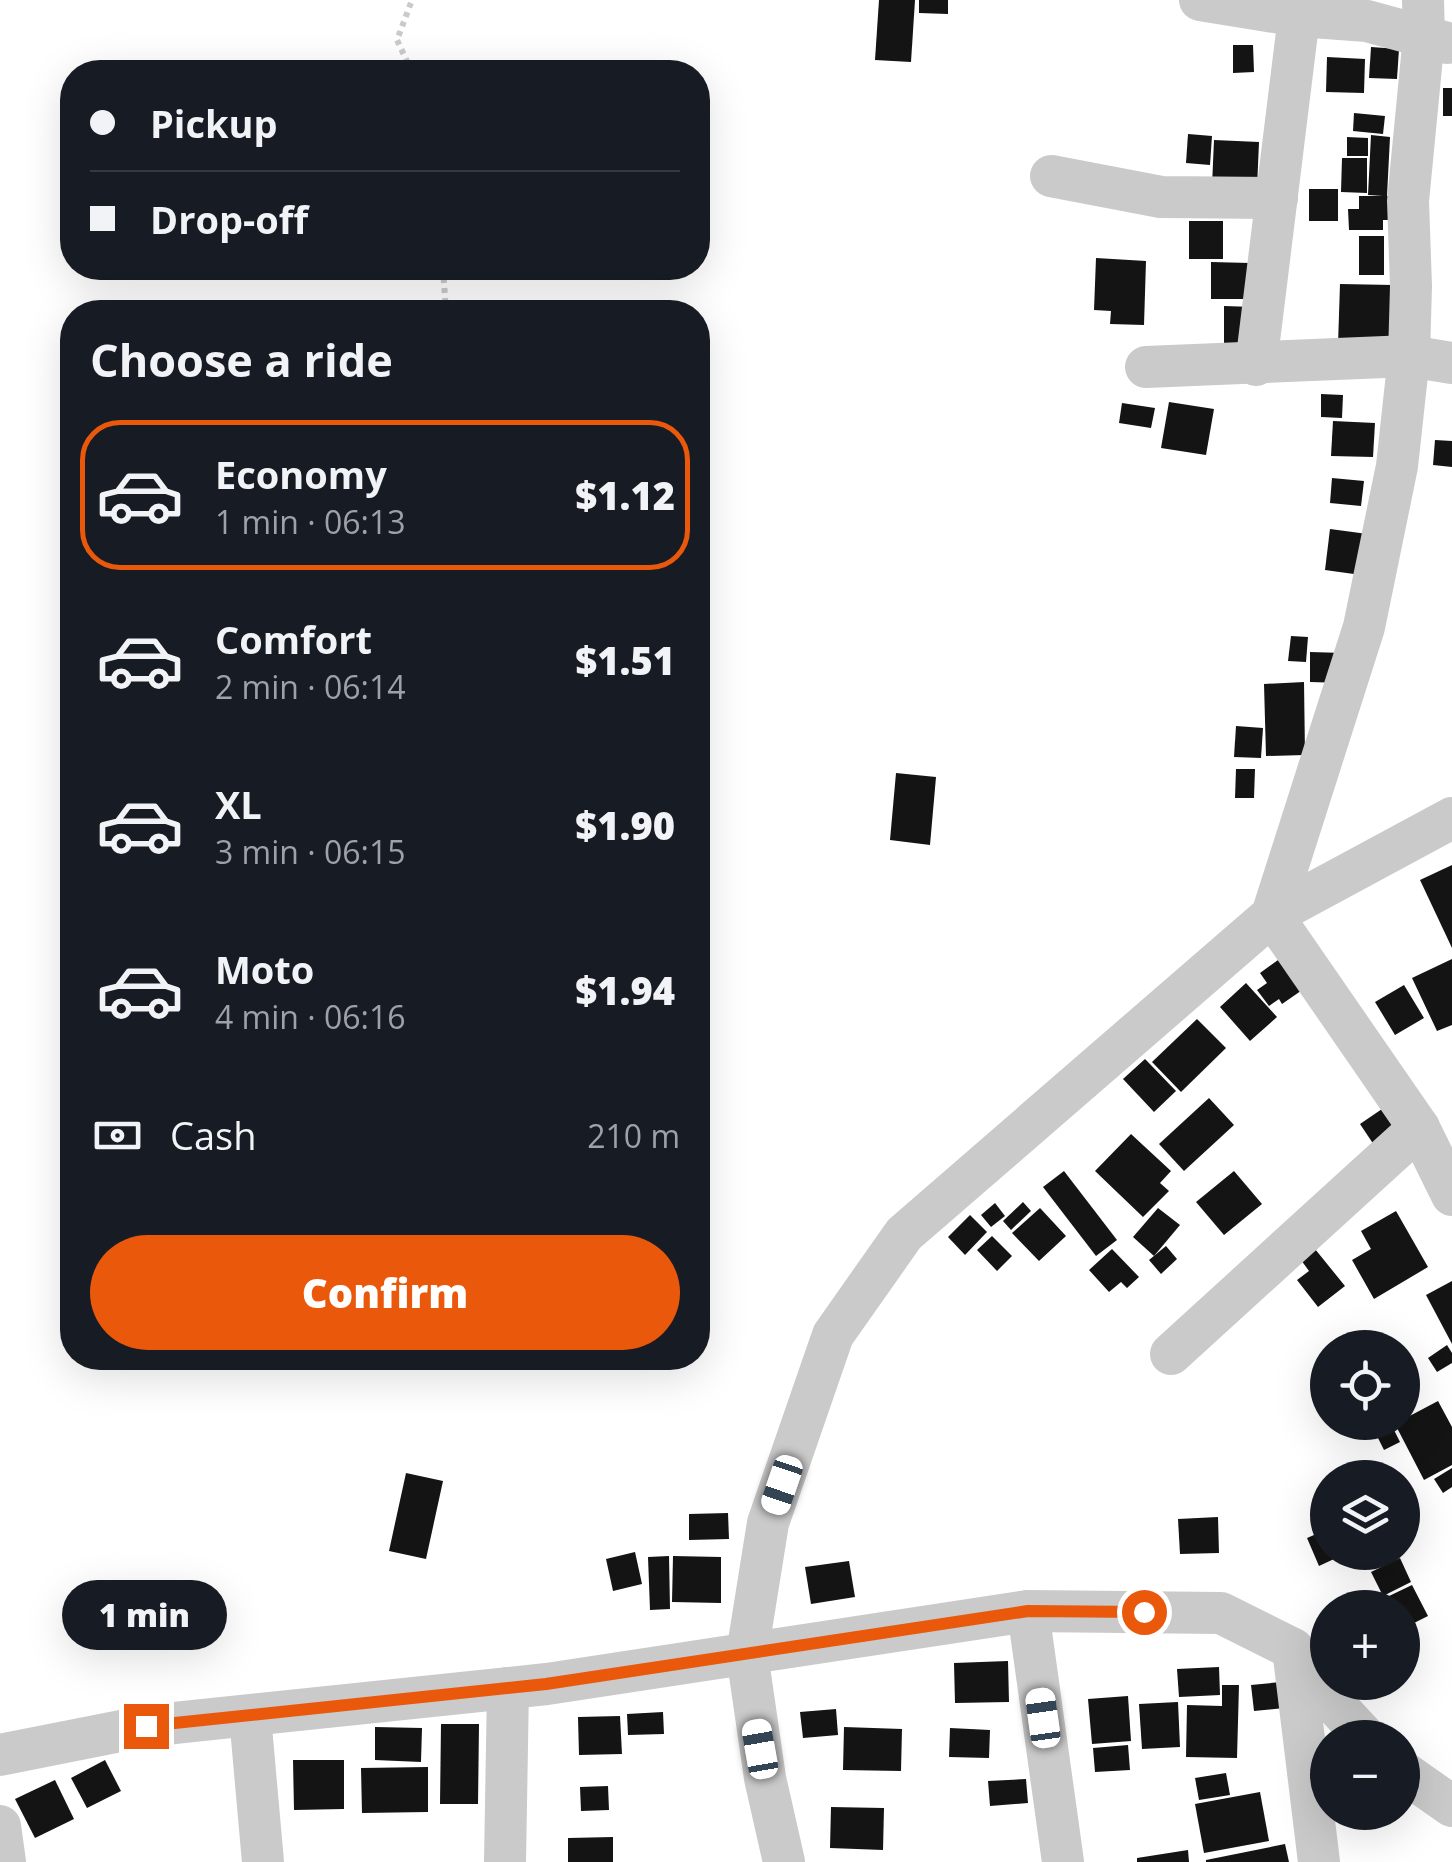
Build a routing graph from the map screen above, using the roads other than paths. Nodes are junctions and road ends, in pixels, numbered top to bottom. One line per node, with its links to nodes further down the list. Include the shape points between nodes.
1 (1200, 0): 2 (street)
2 (1299, 16): 3 (street); 5 (street)
3 (1433, 27): 6 (street, via 1408,200)
4 (1050, 176): 5 (street, via 1161,197)
5 (1277, 198): 8 (street)
6 (1409, 356): 7 (street); 8 (street); 11 (street, via 1397,466 1364,627)
7 (1452, 364)
8 (1256, 365): 9 (street)
9 (1146, 367)
10 (1452, 818): 11 (street)
11 (1272, 914): 12 (street); 17 (street, via 904,1234 833,1334 768,1523)
12 (1419, 1128): 13 (street); 14 (street)
13 (1452, 1196)
14 (1171, 1354)
15 (1028, 1611): 16 (street, via 1221,1613); 17 (street); 29 (street)
16 (1293, 1649): 20 (street); 30 (street)
17 (747, 1654): 18 (street); 28 (street)
18 (508, 1688): 19 (street); 27 (street)
19 (250, 1716): 21 (street, via 146,1726); 26 (street)
20 (1349, 1720)
21 (0, 1755)
22 (1420, 1784): 23 (street)
23 (1452, 1806)
24 (0, 1826): 25 (street)
25 (4, 1862)
26 (263, 1862)
27 (505, 1862)
28 (784, 1862)
29 (1062, 1862)
30 (1319, 1862)

